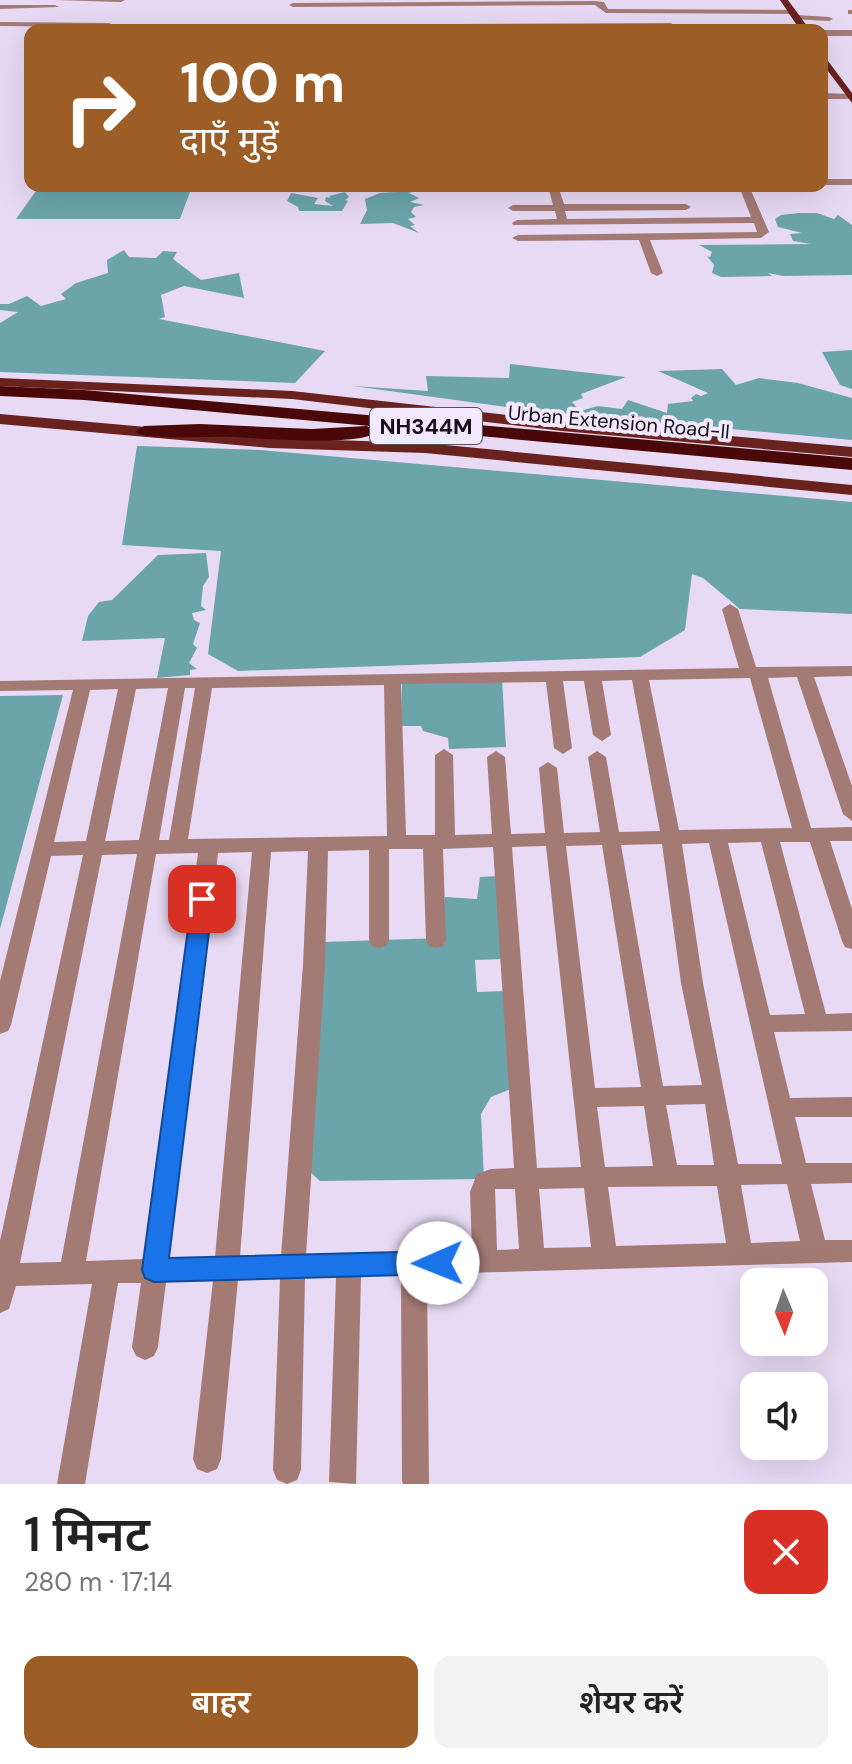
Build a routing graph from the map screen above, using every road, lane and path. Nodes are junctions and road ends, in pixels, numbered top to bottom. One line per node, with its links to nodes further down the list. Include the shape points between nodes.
1 (76, 0): 2 (street); 14 (street)
2 (92, 0): 3 (street)
3 (121, 0)
4 (514, 4): 7 (street); 10 (street); 27 (street)
5 (722, 4): 11 (street)
6 (293, 5): 17 (street)
7 (448, 5): 17 (street)
8 (710, 5): 9 (street)
9 (695, 6): 11 (street); 12 (street)
10 (601, 9): 12 (street); 16 (street)
11 (792, 10): 20 (street); 22 (street)
12 (665, 12): 28 (street)
13 (0, 13): 14 (street)
14 (51, 14): 23 (street); 24 (street)
15 (284, 14): 17 (street)
16 (585, 14)
17 (375, 15): 18 (street); 19 (street); 21 (street); 25 (street); 26 (street)
18 (404, 15)
19 (332, 16)
20 (829, 19)
21 (267, 21)
22 (751, 23)
23 (0, 24)
24 (104, 24)
25 (286, 24)
26 (436, 24)
27 (518, 24)
28 (539, 24)
29 (0, 33): 30 (street)
30 (24, 33)
31 (828, 33): 32 (street)
32 (852, 33)
33 (828, 65): 35 (main road)
34 (828, 96): 35 (street)
35 (851, 98)
36 (828, 182): 37 (street)
37 (852, 182)
38 (555, 192): 42 (street)
39 (746, 192): 44 (street)
40 (668, 198): 42 (street)
41 (513, 204): 42 (street)
42 (558, 204): 43 (street); 45 (street)
43 (686, 207)
44 (758, 220): 45 (street); 47 (street, via 763,232 756,236)
45 (563, 222): 46 (street); 49 (street)
46 (517, 223)
47 (643, 236): 49 (street); 50 (street)
48 (518, 238): 49 (street)
49 (568, 241)
50 (657, 273)
51 (0, 382): 53 (main road)
52 (0, 391): 56 (highway, Urban Extension Road-II / NH344M)
53 (240, 393): 56 (highway, via 258,402 396,415); 59 (main road)
54 (0, 406): 58 (highway, Urban Extension Road-II / NH344M)
55 (0, 419): 57 (main road)
56 (424, 426): 60 (highway, Urban Extension Road-II / NH344M)
57 (144, 432): 58 (highway, via 190,427 332,436); 62 (main road, via 425,448)
58 (367, 432): 61 (highway, Urban Extension Road-II / NH344M)
59 (852, 452)
60 (852, 464)
61 (852, 477)
62 (852, 490)
63 (730, 609): 64 (street)
64 (753, 672): 65 (street); 67 (street); 84 (street)
65 (804, 672): 66 (street); 82 (street)
66 (851, 673)
67 (639, 674): 68 (street); 87 (street)
68 (592, 675): 69 (street); 76 (street)
69 (554, 676): 70 (street); 77 (street)
70 (392, 680): 73 (street); 92 (street)
71 (128, 684): 72 (street); 74 (street); 99 (street)
72 (177, 684): 73 (street); 97 (street)
73 (204, 684): 95 (street)
74 (83, 685): 75 (street); 98 (street)
75 (0, 686)
76 (602, 735)
77 (563, 748)
78 (444, 755): 91 (street)
79 (496, 757): 90 (street)
80 (597, 757): 88 (street)
81 (548, 768): 89 (street)
82 (852, 814)
83 (852, 834): 84 (street)
84 (810, 835): 85 (street); 102 (street)
85 (769, 836): 86 (street); 104 (street)
86 (717, 837): 87 (street); 105 (street)
87 (671, 838): 88 (street); 107 (street)
88 (609, 839): 89 (street); 108 (street)
89 (555, 841): 90 (street); 109 (street)
90 (503, 842): 91 (street); 117 (street)
91 (439, 843): 92 (street); 101 (street)
92 (388, 844): 93 (street); 100 (street)
93 (318, 845): 94 (street); 126 (street)
94 (262, 846): 96 (street); 127 (street)
95 (177, 847): 96 (street); 97 (street)
96 (209, 847): 128 (street)
97 (147, 848): 99 (street); 130 (street)
98 (43, 849): 99 (street); 106 (street)
99 (93, 849): 131 (street)
100 (379, 940)
101 (436, 940)
102 (852, 941)
103 (852, 1022): 104 (street)
104 (818, 1023): 105 (street)
105 (761, 1024): 111 (street)
106 (0, 1025)
107 (715, 1094): 108 (street); 114 (street)
108 (654, 1096): 109 (street); 116 (street)
109 (585, 1098): 115 (street)
110 (852, 1107): 111 (street)
111 (780, 1108): 112 (street)
112 (795, 1173): 113 (street); 114 (street); 119 (street)
113 (852, 1173)
114 (729, 1176): 116 (street); 120 (street)
115 (595, 1177): 116 (street); 117 (street); 121 (street)
116 (667, 1177)
117 (526, 1179): 122 (street); 123 (street, via 491,1179 483,1185)
118 (852, 1251): 119 (street)
119 (815, 1252): 120 (street)
120 (740, 1254): 121 (street)
121 (605, 1258): 122 (street)
122 (532, 1260): 123 (street)
123 (485, 1262): 124 (street)
124 (414, 1263): 125 (street); 136 (street)
125 (349, 1265): 126 (street); 137 (street)
126 (293, 1266): 127 (street); 135 (street)
127 (227, 1267): 128 (street); 134 (street)
128 (154, 1270): 129 (street); 133 (street)
129 (107, 1273): 130 (street); 138 (street)
130 (71, 1274): 131 (street)
131 (3, 1275): 132 (street)
132 (0, 1301)
133 (145, 1347)
134 (207, 1459)
135 (287, 1470)
136 (416, 1481)
137 (343, 1482)
138 (71, 1484)

